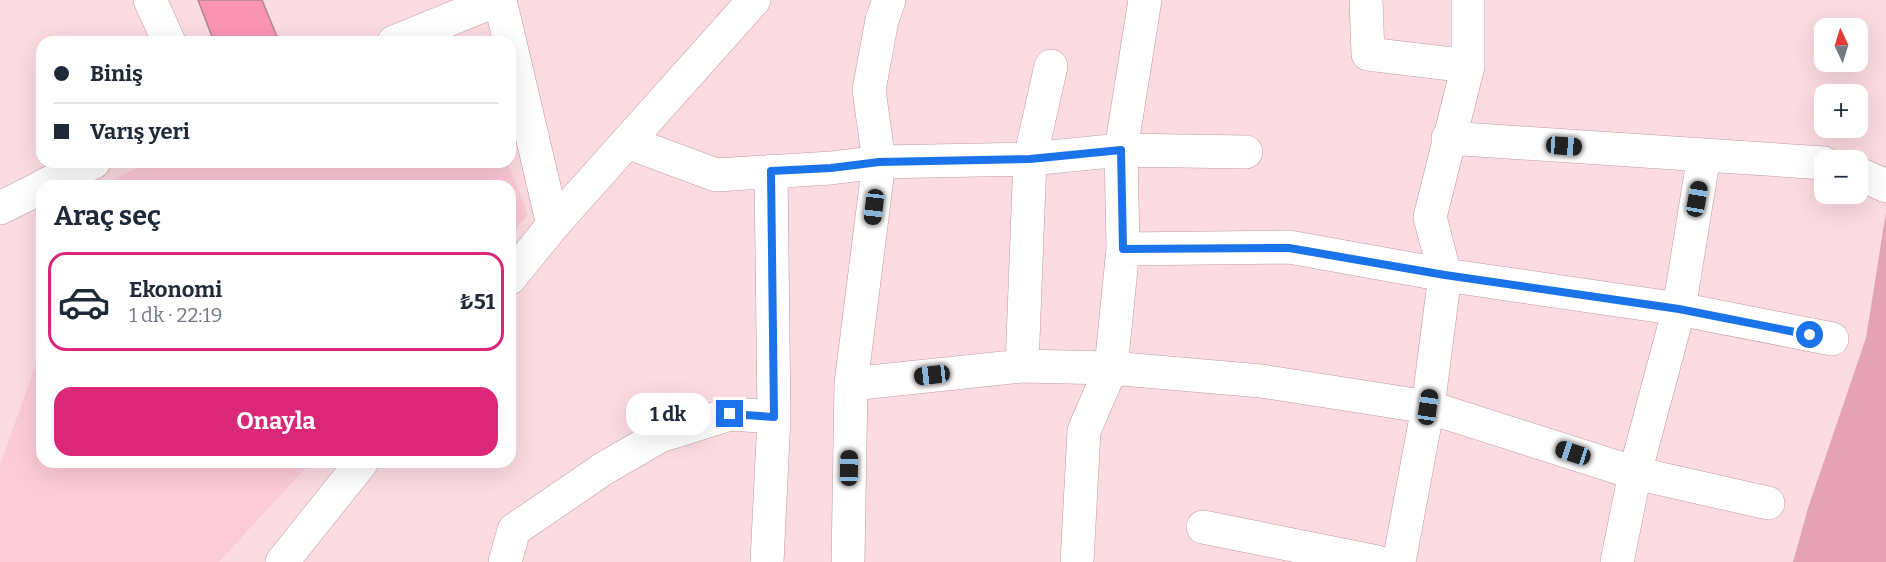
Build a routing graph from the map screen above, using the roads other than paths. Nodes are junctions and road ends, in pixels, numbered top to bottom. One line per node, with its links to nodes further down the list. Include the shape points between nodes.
1 (150, 0): 8 (street)
2 (499, 0): 9 (street); 10 (street)
3 (754, 0): 15 (street)
4 (890, 0): 20 (street, via 882,20 870,90)
5 (1145, 0): 16 (street)
6 (1366, 0): 12 (street, via 1368,54)
7 (1468, 0): 12 (street)
8 (166, 36)
9 (409, 36)
10 (508, 36)
11 (1051, 66): 19 (street)
12 (1468, 66): 14 (street)
13 (516, 71): 29 (street)
14 (1448, 138): 18 (street); 32 (street, via 1430,217)
15 (627, 142): 23 (street, via 716,175); 29 (street)
16 (1121, 150): 17 (street); 19 (street); 30 (street)
17 (1246, 152)
18 (1704, 156): 21 (street); 33 (street)
19 (1030, 159): 20 (street); 35 (street)
20 (879, 162): 23 (street); 37 (street)
21 (1814, 162)
22 (81, 168): 25 (street)
23 (771, 171): 39 (street)
24 (1868, 178): 26 (street)
25 (56, 180)
26 (1886, 186)
27 (36, 190): 28 (street)
28 (0, 208)
29 (553, 225): 31 (street)
30 (1123, 249): 32 (street, via 1289,248); 36 (street)
31 (516, 271)
32 (1445, 275): 33 (street); 38 (street)
33 (1679, 309): 34 (street); 41 (street)
34 (1832, 339)
35 (1022, 366): 36 (street); 37 (street)
36 (1111, 368): 38 (street, via 1261,381); 48 (street, via 1084,431)
37 (851, 384): 47 (street)
38 (1428, 407): 41 (street); 50 (street)
39 (774, 417): 45 (street, via 730,414 660,436 603,469 514,530); 46 (street)
40 (357, 468): 44 (street)
41 (1635, 473): 42 (street); 51 (street)
42 (1768, 503)
43 (1203, 528): 49 (street)
44 (282, 562)
45 (506, 562)
46 (767, 562)
47 (849, 562)
48 (1077, 562)
49 (1377, 562)
50 (1399, 562)
51 (1617, 562)

